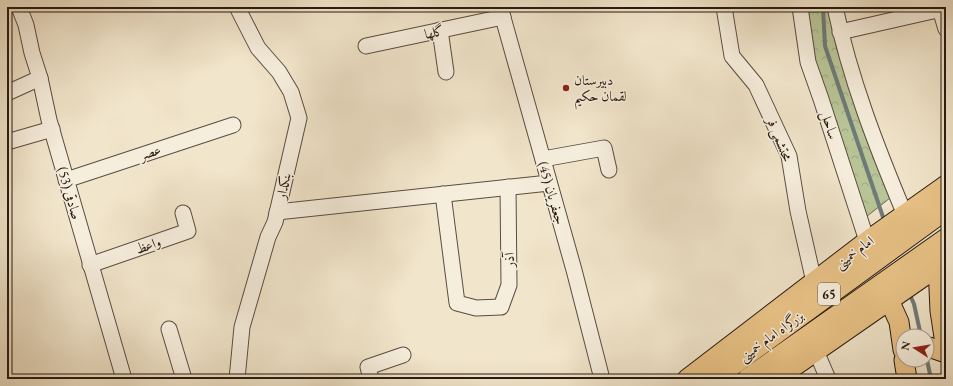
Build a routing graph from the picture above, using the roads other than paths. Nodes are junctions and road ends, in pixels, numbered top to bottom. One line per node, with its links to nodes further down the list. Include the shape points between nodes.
1 (19, 7): 13 (street, صادقی (53))
2 (237, 7): 27 (street, بنکدار, via 258,48 279,72 291,92 299,118)
3 (724, 7): 33 (street, محتشمی فر, via 732,56 756,86 789,156)
4 (800, 7): 30 (street, ساحل, via 808,62)
5 (835, 7): 10 (street)
6 (943, 9): 8 (street); 10 (street)
7 (502, 12): 9 (street, گلها); 18 (street, جعفریان (45))
8 (946, 29)
9 (440, 30): 11 (street, گلها); 12 (street)
10 (840, 32): 28 (street, via 876,146)
11 (366, 46)
12 (446, 72)
13 (40, 78): 14 (street); 16 (street, صادقی (53))
14 (7, 93)
15 (233, 125): 20 (street, عصر)
16 (52, 129): 17 (street); 20 (street, صادقی (53))
17 (7, 142)
18 (543, 159): 19 (street, via 604,148); 21 (street, جعفریان (45))
19 (609, 170)
20 (66, 180): 32 (street, صادقی (53))
21 (549, 183): 23 (street); 45 (street, جعفریان (45))
22 (946, 186): 28 (main road, امام خمینی)
23 (508, 187): 24 (street); 24 (street, آذر, via 509,285 501,307 476,308 457,303)
24 (443, 194): 27 (street)
25 (946, 208): 47 (highway, بزرگراه امام خمینی / 65)
26 (183, 212): 32 (street, واعظ, via 188,231)
27 (277, 212): 43 (street, بنکدار, via 242,327)
28 (905, 216): 30 (main road, امام خمینی)
29 (946, 240): 48 (highway, بزرگراه امام خمینی / 65)
30 (866, 241): 33 (main road, امام خمینی)
31 (942, 263): 34 (main road); 39 (main road, via 940,312)
32 (90, 265): 41 (street, صادقی (53))
33 (814, 282): 46 (main road, امام خمینی)
34 (889, 300): 35 (main road); 38 (main road)
35 (900, 328)
36 (169, 329): 42 (street)
37 (935, 349): 39 (main road)
38 (816, 351): 49 (main road); 50 (street)
39 (946, 352)
40 (403, 355): 44 (street, via 368,367)
41 (124, 379)
42 (184, 379)
43 (237, 379)
44 (371, 379)
45 (602, 379)
46 (687, 379)
47 (712, 379)
48 (749, 379)
49 (776, 379)
50 (828, 379)

